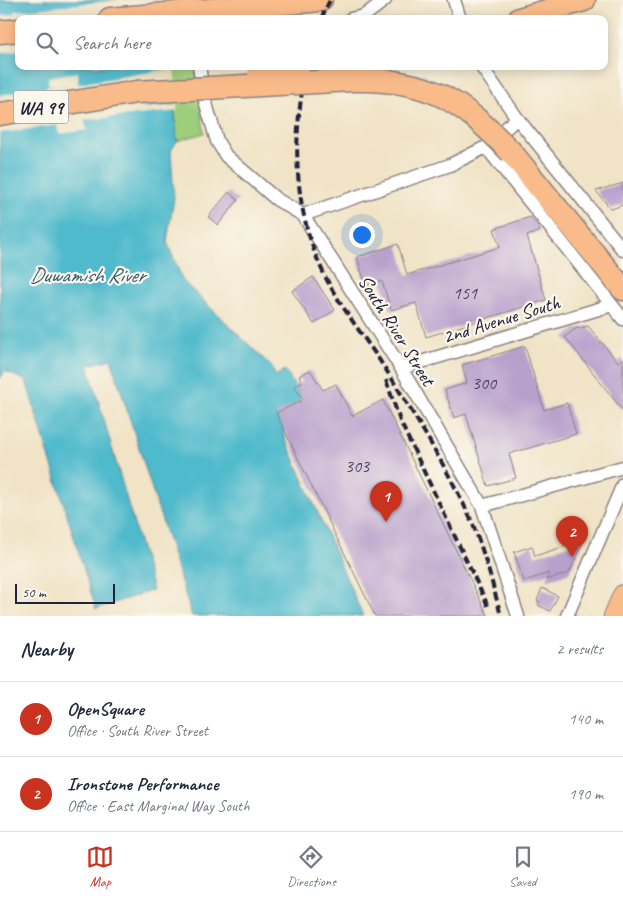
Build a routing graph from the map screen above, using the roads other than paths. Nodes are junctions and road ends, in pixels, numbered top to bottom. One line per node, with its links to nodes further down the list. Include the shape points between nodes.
1 (211, 0): 6 (highway)
2 (321, 0): 7 (highway)
3 (385, 0): 8 (street)
4 (454, 0): 9 (street)
5 (584, 0): 10 (highway)
6 (130, 15)
7 (148, 15)
8 (365, 15)
9 (459, 15)
10 (533, 15)
11 (15, 30): 12 (highway)
12 (0, 32)
13 (200, 70): 20 (street, via 217,141 226,156 276,200)
14 (274, 70): 16 (highway, WA 99, bridge)
15 (484, 70): 18 (street)
16 (137, 92): 17 (highway, WA 99); 22 (highway, bridge, via 384,79 411,83 449,98 482,122 511,152)
17 (0, 114)
18 (516, 118): 19 (street); 21 (street)
19 (486, 146): 20 (street, via 434,171); 22 (street)
20 (303, 214): 24 (street, South River Street)
21 (623, 250)
22 (618, 297): 23 (street); 24 (street, 2nd Avenue South)
23 (623, 318)
24 (401, 368): 27 (street, South River Street)
25 (623, 467): 27 (street)
26 (623, 484): 30 (street)
27 (482, 506): 29 (street, South River Street)
28 (623, 594): 31 (main road)
29 (518, 616)
30 (567, 616)
31 (614, 616)

